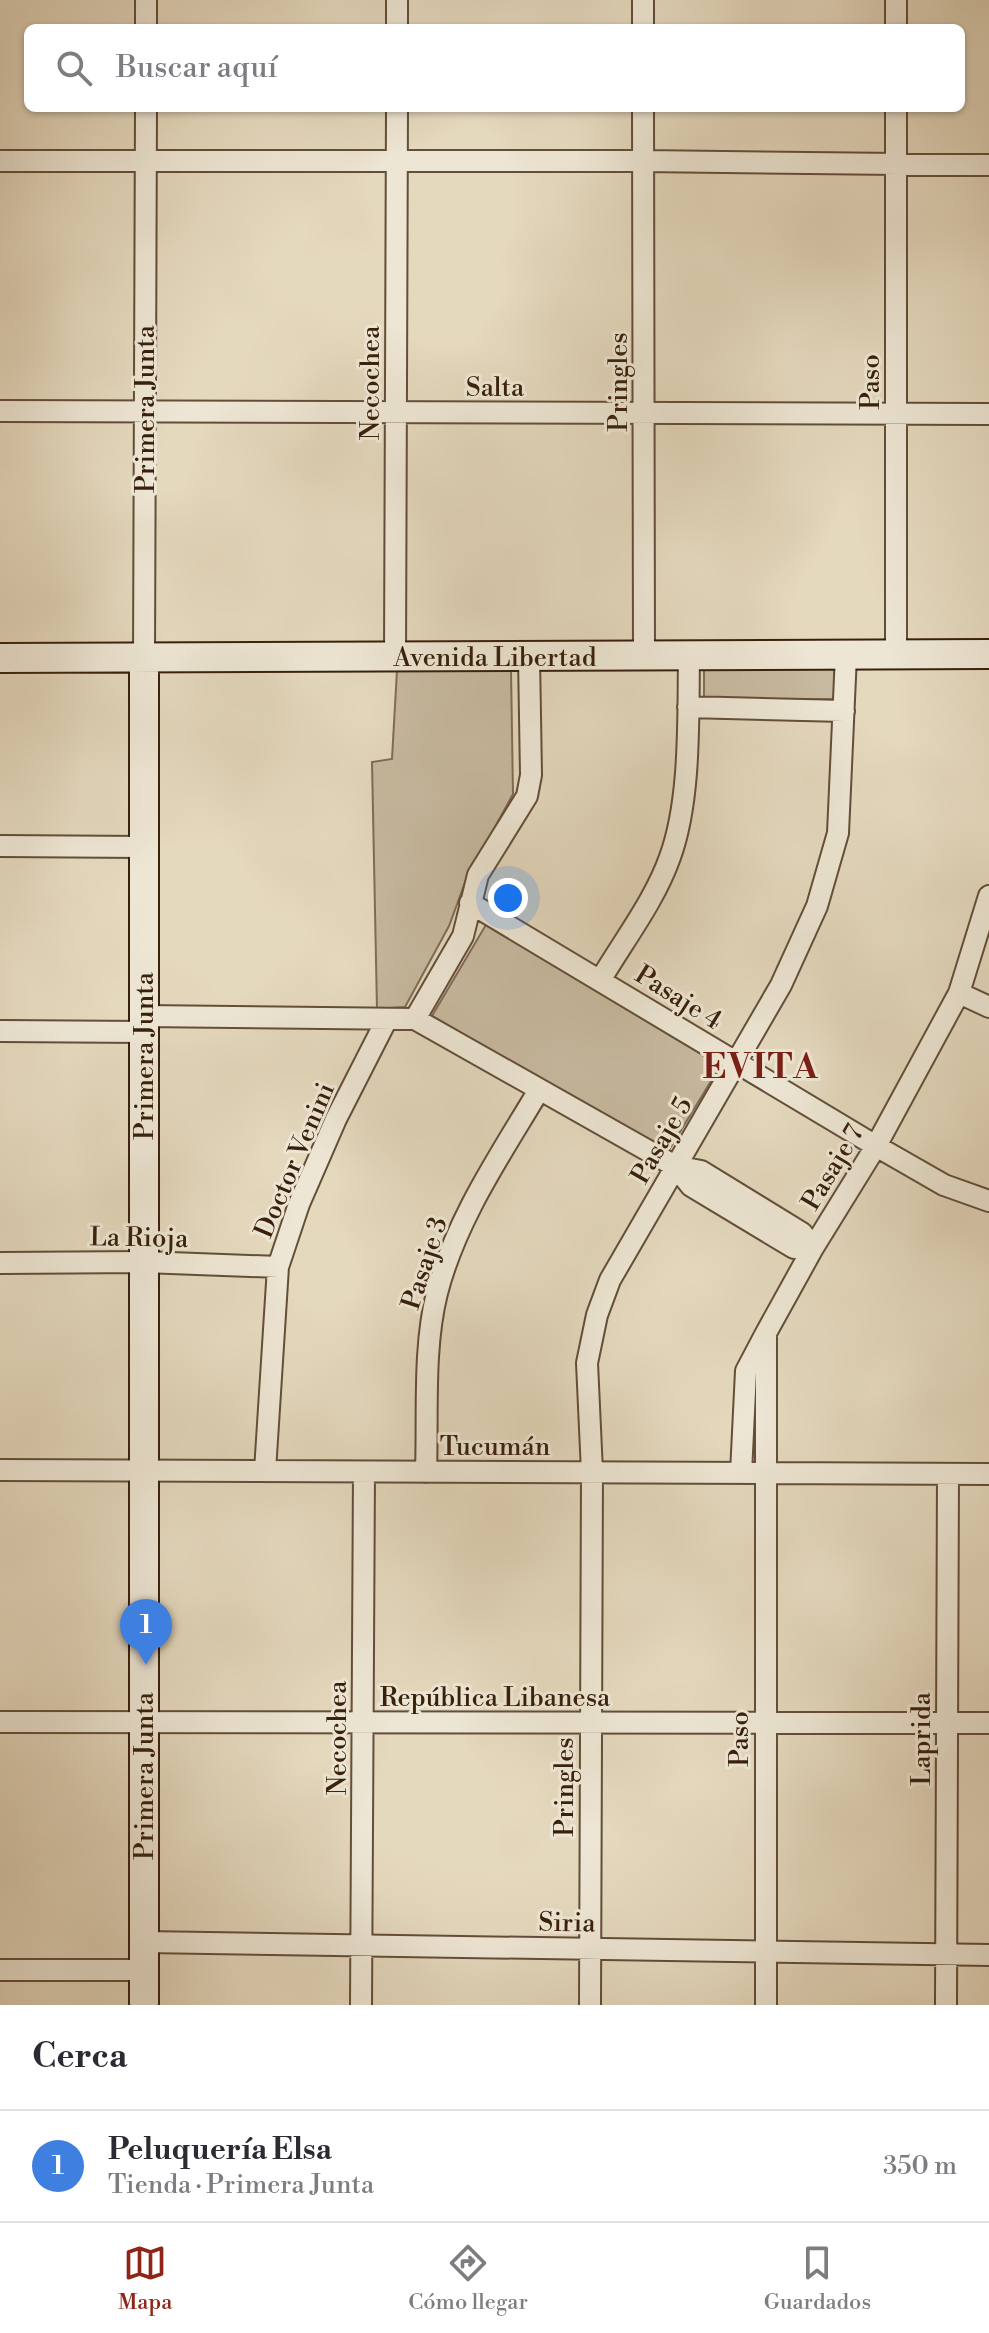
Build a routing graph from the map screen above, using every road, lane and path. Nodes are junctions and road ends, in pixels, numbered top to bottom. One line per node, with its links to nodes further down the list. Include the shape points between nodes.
1 (146, 0): 5 (street)
2 (397, 0): 6 (street)
3 (643, 0): 7 (street)
4 (896, 0): 8 (street)
5 (146, 24)
6 (397, 24)
7 (643, 24)
8 (896, 24)
9 (146, 112): 14 (street, Primera Junta)
10 (397, 112): 15 (street, Necochea)
11 (643, 112): 16 (street, Pringles)
12 (896, 112): 17 (street, Paso)
13 (0, 161): 14 (street)
14 (146, 161): 15 (street); 20 (street, Primera Junta)
15 (397, 161): 16 (street); 21 (street, Necochea)
16 (643, 161): 17 (street); 22 (street, Pringles)
17 (896, 164): 18 (street); 23 (street, Paso)
18 (989, 165)
19 (0, 411): 20 (street, Salta)
20 (145, 412): 21 (street, Salta); 33 (street, Primera Junta)
21 (396, 413): 22 (street, Salta); 32 (street, Necochea)
22 (644, 413): 23 (street, Salta); 30 (street, Pringles)
23 (896, 414): 24 (street, Salta); 27 (street, Paso)
24 (989, 414)
25 (989, 654): 27 (main road, Avenida Libertad)
26 (846, 655): 27 (main road, Avenida Libertad); 28 (main road, Avenida Libertad); 35 (street, Pasaje 5)
27 (896, 655)
28 (689, 656): 30 (main road, Avenida Libertad); 34 (street)
29 (529, 657): 30 (main road, Avenida Libertad); 32 (main road, Avenida Libertad); 39 (street, via 527,796 478,875)
30 (644, 657)
31 (0, 658): 33 (main road, Avenida Libertad)
32 (395, 658): 33 (main road, Avenida Libertad)
33 (144, 659): 37 (main road, Primera Junta)
34 (688, 707): 35 (street); 40 (street, via 683,786 670,857)
35 (844, 711): 47 (street, Pasaje 5, via 842,796 830,868 802,943)
36 (0, 846): 37 (street)
37 (144, 847): 45 (main road, Primera Junta)
38 (989, 896): 41 (street, Pasaje 7)
39 (470, 903): 40 (street, Pasaje 4); 44 (street, via 463,936)
40 (601, 979): 47 (street, Pasaje 4)
41 (959, 993): 42 (street); 49 (street, Pasaje 7)
42 (989, 1007)
43 (387, 1019): 44 (street); 45 (street); 55 (street, Doctor Venini, via 336,1119)
44 (415, 1019): 48 (street)
45 (144, 1024): 46 (street); 53 (main road, Primera Junta)
46 (0, 1031)
47 (736, 1063): 49 (street, Pasaje 4); 50 (street, Pasaje 5)
48 (539, 1090): 50 (street); 61 (street, Pasaje 3, via 465,1218 437,1292 430,1328)
49 (876, 1146): 51 (street, Pasaje 4, via 944,1185); 52 (street, Pasaje 7)
50 (675, 1166): 52 (street, via 701,1171 802,1233); 62 (street, Pasaje 5, via 610,1280 597,1315 587,1363)
51 (989, 1201)
52 (813, 1248): 56 (street, Pasaje 7)
53 (144, 1262): 54 (street, La Rioja); 55 (street, La Rioja); 58 (main road, Primera Junta)
54 (0, 1263)
55 (278, 1267): 59 (street, Doctor Venini)
56 (766, 1333): 63 (street, via 746,1371); 64 (street, Pasaje 7)
57 (0, 1470): 58 (street, Tucumán)
58 (144, 1471): 59 (street, Tucumán); 68 (main road, Primera Junta)
59 (265, 1471): 60 (street, Tucumán)
60 (364, 1472): 61 (street, Tucumán); 69 (street, Necochea)
61 (426, 1472): 62 (street, Tucumán)
62 (592, 1472): 63 (street, Tucumán); 70 (street, Pringles)
63 (741, 1473): 64 (street, Tucumán)
64 (765, 1473): 65 (street, Tucumán); 71 (street, Paso)
65 (948, 1474): 66 (street, Tucumán); 72 (street, Laprida)
66 (989, 1474)
67 (0, 1722): 68 (street, República Libanesa)
68 (144, 1722): 69 (street, República Libanesa); 79 (main road, Primera Junta)
69 (363, 1723): 70 (street, República Libanesa); 74 (street, Necochea)
70 (590, 1723): 71 (street, República Libanesa); 75 (street, Pringles)
71 (765, 1723): 72 (street, República Libanesa); 76 (street, Paso)
72 (947, 1723): 73 (street, República Libanesa); 77 (street, Laprida)
73 (989, 1723)
74 (362, 1944): 75 (street, Siria); 79 (street, Siria); 82 (street, Necochea)
75 (590, 1948): 76 (street, Siria); 83 (street, Pringles)
76 (765, 1952): 77 (street, Siria); 84 (street, Paso)
77 (946, 1955): 78 (street, Siria); 85 (street, Laprida)
78 (989, 1955)
79 (144, 1956): 80 (street, Siria); 81 (main road, Primera Junta)
80 (0, 1970)
81 (144, 2005)
82 (361, 2005)
83 (590, 2005)
84 (766, 2005)
85 (946, 2005)

